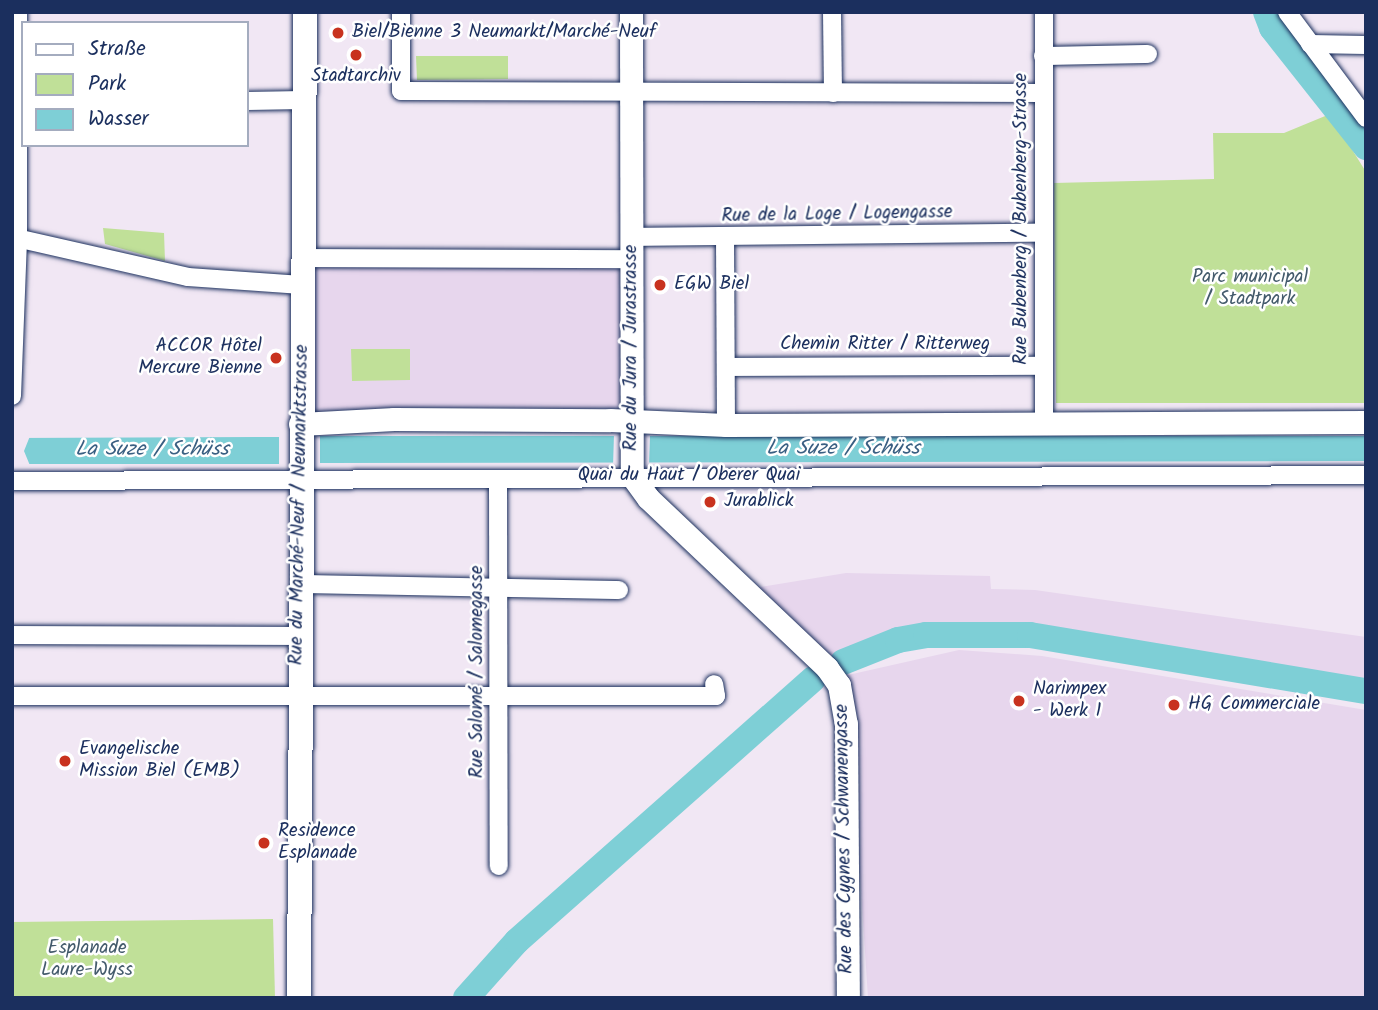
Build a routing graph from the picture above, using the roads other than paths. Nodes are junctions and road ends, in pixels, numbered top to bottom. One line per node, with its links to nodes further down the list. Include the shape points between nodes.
1 (18, 12): 17 (street)
2 (304, 12): 15 (main road, Rue du Marché-Neuf / Neumarktstrasse)
3 (401, 12): 12 (street, via 401,91)
4 (631, 12): 12 (street, Rue du Jura / Jurastrasse)
5 (832, 12): 13 (street)
6 (1044, 12): 11 (street, Rue Bubenberg / Bubenberg-Strasse)
7 (1287, 12): 8 (street)
8 (1310, 44): 9 (street); 18 (street)
9 (1366, 45)
10 (1148, 54): 11 (street)
11 (1043, 56): 14 (street, Rue Bubenberg / Bubenberg-Strasse)
12 (631, 92): 13 (street); 22 (street, Rue du Jura / Jurastrasse)
13 (833, 93): 14 (street)
14 (1043, 93): 19 (street, Rue Bubenberg / Bubenberg-Strasse)
15 (303, 100): 16 (street); 23 (main road, Rue du Marché-Neuf / Neumarktstrasse)
16 (248, 101)
17 (18, 102): 21 (street)
18 (1365, 117)
19 (1042, 233): 20 (street, Rue de la Loge / Logengasse); 25 (street, Rue Bubenberg / Bubenberg-Strasse)
20 (725, 237): 22 (street, Rue de la Loge / Logengasse); 26 (street)
21 (15, 238): 24 (street, via 188,277); 27 (street)
22 (631, 248): 23 (street, Rue de la Loge / Logengasse); 32 (street, Rue du Jura / Jurastrasse)
23 (302, 258): 24 (main road, Rue du Marché-Neuf / Neumarktstrasse)
24 (302, 285): 31 (main road, Rue du Marché-Neuf / Neumarktstrasse)
25 (1043, 366): 26 (street, Chemin Ritter / Ritterweg); 30 (street, Rue Bubenberg / Bubenberg-Strasse)
26 (726, 367): 29 (street)
27 (12, 396)
28 (1366, 422): 30 (street)
29 (726, 425): 30 (street); 32 (street)
30 (1044, 425)
31 (300, 427): 32 (street, via 394,419); 35 (main road, Rue du Marché-Neuf / Neumarktstrasse)
32 (630, 427): 33 (street, Rue du Jura / Jurastrasse)
33 (631, 471): 34 (street, Quai du Haut / Oberer Quai); 36 (street, Quai du Haut / Oberer Quai); 43 (street, Rue du Jura / Jurastrasse, via 648,498)
34 (1366, 475)
35 (299, 476): 36 (street, Quai du Haut / Oberer Quai); 37 (street, Quai du Haut / Oberer Quai); 38 (main road, Rue du Marché-Neuf / Neumarktstrasse)
36 (498, 479): 39 (street, Rue Salomé / Salomegasse)
37 (12, 481)
38 (300, 584): 39 (street); 42 (main road, Rue du Marché-Neuf / Neumarktstrasse)
39 (499, 587): 40 (street); 45 (street, Rue Salomé / Salomegasse)
40 (619, 590)
41 (12, 635): 42 (street)
42 (299, 636): 47 (main road, Rue du Marché-Neuf / Neumarktstrasse)
43 (837, 681): 50 (street, Rue des Cygnes / Schwanengasse, via 846,724)
44 (715, 684): 45 (street, via 716,696)
45 (499, 694): 47 (street); 48 (street, Rue Salomé / Salomegasse)
46 (12, 695): 47 (street)
47 (299, 696): 49 (main road, Rue du Marché-Neuf / Neumarktstrasse)
48 (499, 866)
49 (299, 998)
50 (848, 998)

